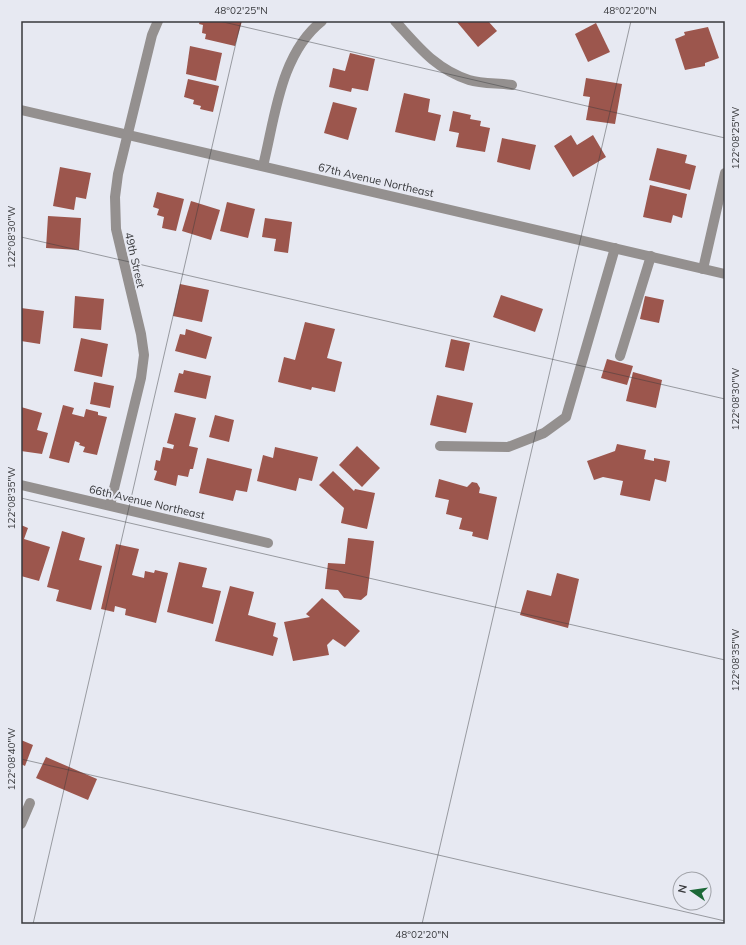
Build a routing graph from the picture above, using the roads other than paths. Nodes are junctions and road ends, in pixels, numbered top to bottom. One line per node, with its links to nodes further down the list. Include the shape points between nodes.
1 (158, 21): 6 (street, 49th Street, via 152,35)
2 (322, 21): 7 (street, via 296,52 284,79)
3 (395, 21): 4 (street, via 430,60 447,71 470,80)
4 (512, 85)
5 (21, 110): 6 (street, 67th Avenue Northeast)
6 (128, 135): 7 (street, 67th Avenue Northeast); 16 (street, 49th Street, via 115,197 116,229 144,355 141,378)
7 (263, 166): 9 (street, 67th Avenue Northeast)
8 (725, 173): 11 (street)
9 (615, 248): 10 (street, 67th Avenue Northeast); 14 (street, via 566,417 544,433 508,447)
10 (651, 256): 11 (street, 67th Avenue Northeast); 13 (street)
11 (703, 269): 12 (street, 67th Avenue Northeast)
12 (725, 274)
13 (620, 356)
14 (440, 446)
15 (21, 485): 16 (street, 66th Avenue Northeast)
16 (110, 505): 17 (street, 66th Avenue Northeast)
17 (268, 543)
18 (30, 803): 19 (street)
19 (21, 824)

